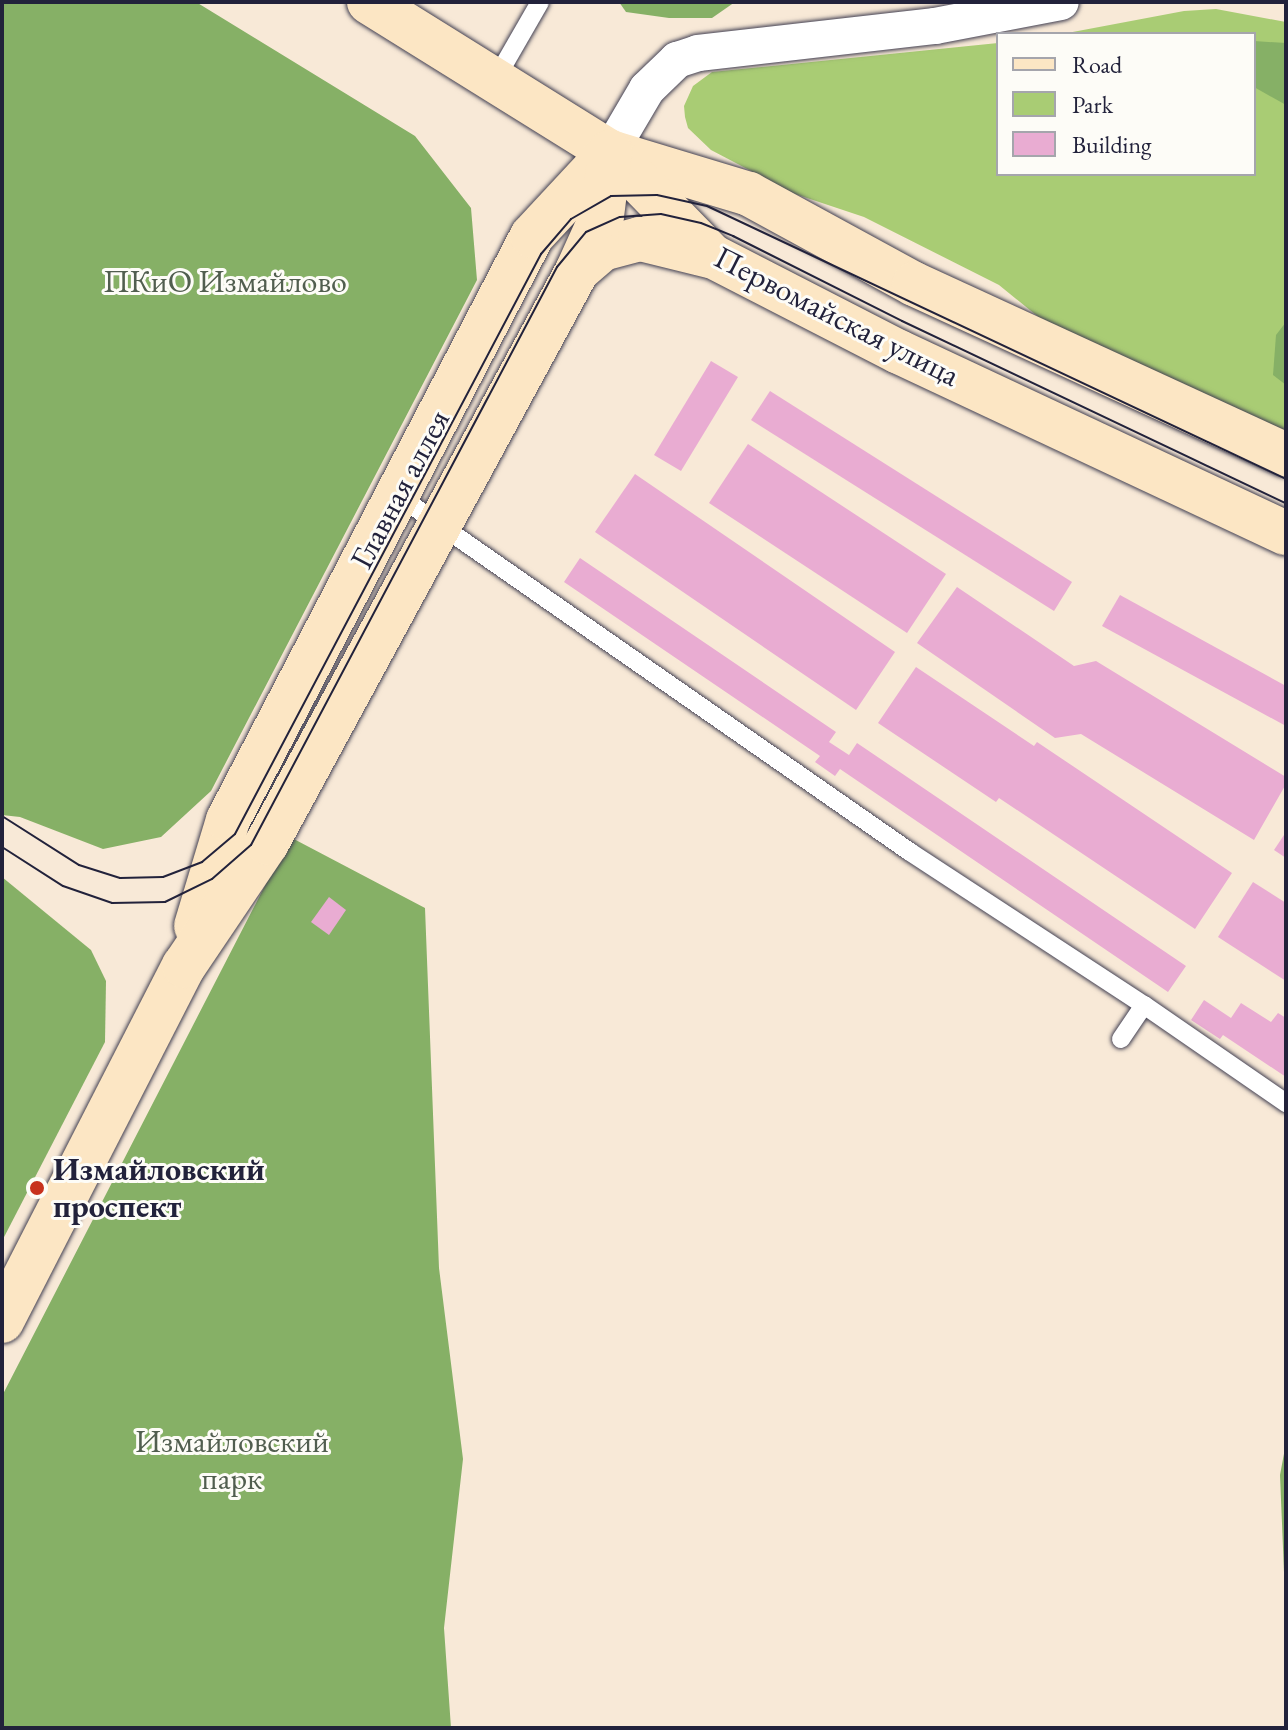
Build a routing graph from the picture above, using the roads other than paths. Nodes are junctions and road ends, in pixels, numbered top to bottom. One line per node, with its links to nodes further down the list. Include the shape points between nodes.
1 (369, 2): 4 (main road)
2 (540, 2): 4 (lane)
3 (1061, 2): 5 (street, via 935,26 698,53 677,60 647,89)
4 (494, 82): 5 (main road)
5 (610, 152): 6 (main road, Первомайская улица); 7 (main road, Главная аллея, via 602,216); 8 (main road, Первомайская улица, via 749,194 914,284); 9 (main road, Главная аллея, via 532,236)
6 (712, 256): 7 (main road, Главная аллея, via 640,239 602,249); 11 (main road, Первомайская улица, via 899,352)
7 (577, 271): 10 (main road, Главная аллея)
8 (1286, 455)
9 (397, 495): 10 (lane); 12 (main road, Главная аллея, via 228,820)
10 (441, 523): 12 (main road, Главная аллея, via 267,843); 13 (lane, via 910,852)
11 (1286, 533)
12 (184, 966): 16 (main road, Главная аллея)
13 (1144, 1005): 14 (lane); 15 (lane)
14 (1121, 1039)
15 (1286, 1103)
16 (2, 1321)

